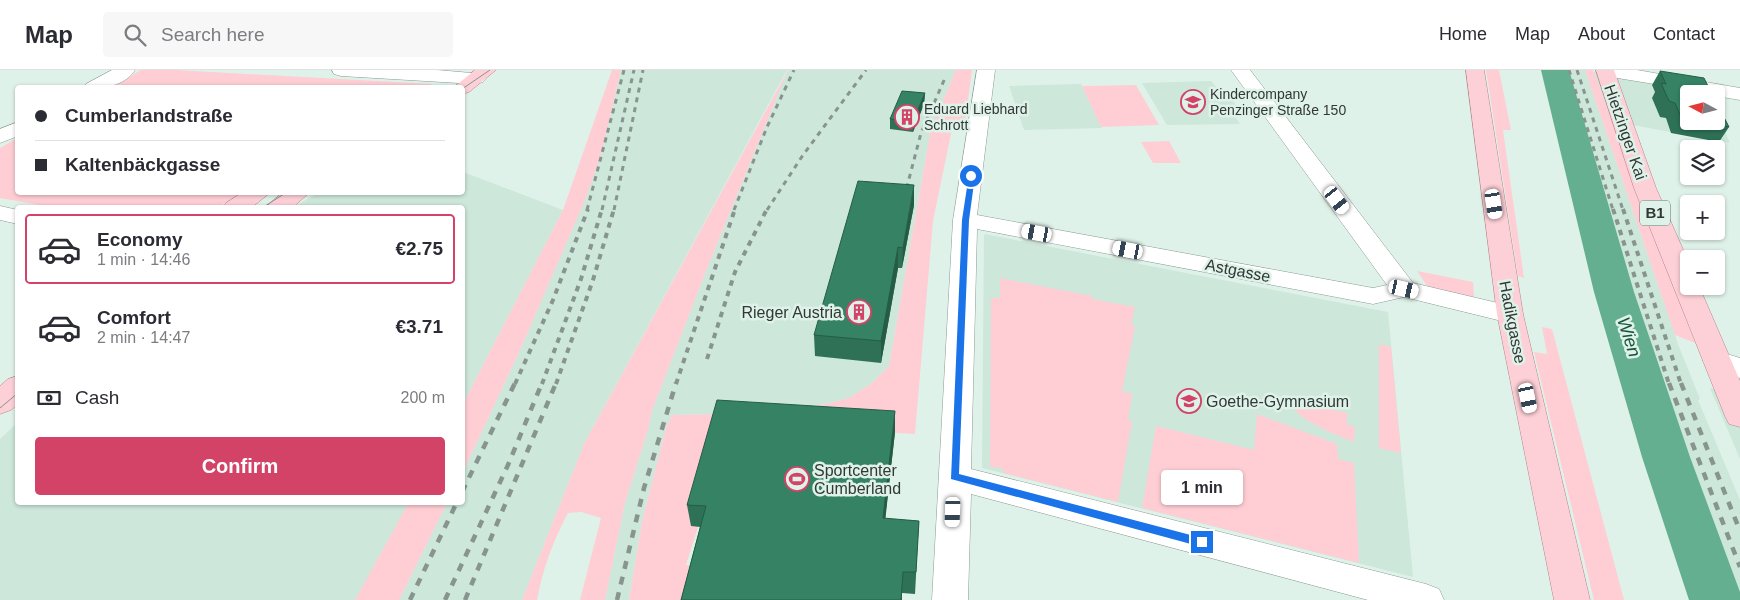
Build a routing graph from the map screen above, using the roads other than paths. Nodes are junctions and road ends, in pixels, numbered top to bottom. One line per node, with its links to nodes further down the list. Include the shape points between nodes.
1 (126, 70): 8 (street)
2 (341, 70): 7 (street)
3 (986, 70): 18 (street)
4 (1240, 70): 19 (street)
5 (1475, 70): 20 (main road, Hadikgasse)
6 (1605, 70): 9 (street); 21 (main road, Hietzinger Kai / B1, via 1645,188)
7 (475, 79)
8 (98, 85)
9 (1740, 94)
10 (15, 130): 11 (street)
11 (0, 137)
12 (255, 195): 14 (main road)
13 (295, 195): 15 (main road)
14 (239, 205)
15 (280, 205)
16 (0, 213): 17 (street)
17 (15, 216)
18 (965, 220): 19 (street, Astgasse, via 1374,296); 23 (street)
19 (1404, 289): 20 (street, Astgasse)
20 (1510, 314): 26 (main road, Hadikgasse)
21 (1728, 365): 22 (main road, Hietzinger Kai / B1)
22 (1740, 416)
23 (955, 477): 24 (street); 25 (street)
24 (950, 600)
25 (1426, 600)
26 (1572, 600)

